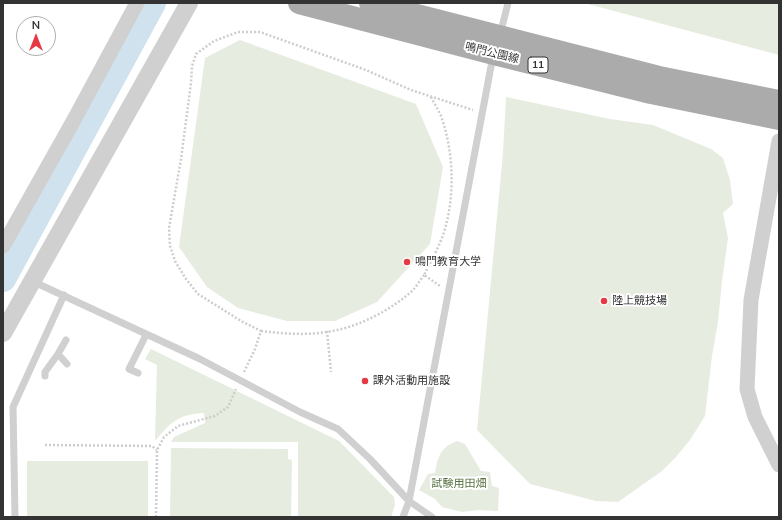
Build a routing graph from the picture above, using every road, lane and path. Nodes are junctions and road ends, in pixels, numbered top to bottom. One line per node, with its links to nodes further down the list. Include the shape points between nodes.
1 (137, 3): 12 (street)
2 (189, 3): 14 (street)
3 (299, 3): 6 (main road, 鳴門公園線 / 11)
4 (370, 3): 6 (main road, 鳴門公園線 / 11)
5 (508, 3): 6 (lane)
6 (497, 45): 8 (main road, 鳴門公園線 / 11); 9 (lane); 10 (main road, 鳴門公園線 / 11, via 652,93)
7 (430, 96): 9 (path); 13 (path, via 441,115 448,144 452,186 446,226); 17 (path, via 260,32 238,32 214,40 196,54 192,66 181,159 169,228 170,246 175,261 198,294 241,322)
8 (779, 101)
9 (482, 113): 15 (lane)
10 (779, 119)
11 (779, 141): 30 (street, via 751,300 747,389 755,417)
12 (3, 246)
13 (424, 275): 15 (path); 18 (path, via 414,290 388,309 366,320)
14 (32, 281): 16 (lane); 19 (street)
15 (448, 292): 31 (lane)
16 (64, 296): 20 (lane); 32 (lane, via 13,407)
17 (260, 331): 18 (path, via 282,334); 27 (path, via 255,349)
18 (327, 332): 24 (path)
19 (3, 333)
20 (146, 335): 25 (lane, via 129,369); 27 (lane)
21 (66, 340): 22 (lane)
22 (58, 354): 23 (lane); 26 (lane, via 45,372)
23 (67, 364)
24 (331, 372)
25 (138, 373)
26 (45, 376)
27 (240, 380): 29 (path, via 228,407 214,416 178,426 164,437); 31 (lane, via 338,429 370,459)
28 (45, 445): 29 (path, via 152,446)
29 (157, 450): 33 (path)
30 (779, 465)
31 (408, 501): 34 (lane); 35 (lane)
32 (15, 517)
33 (156, 517)
34 (403, 517)
35 (432, 517)

